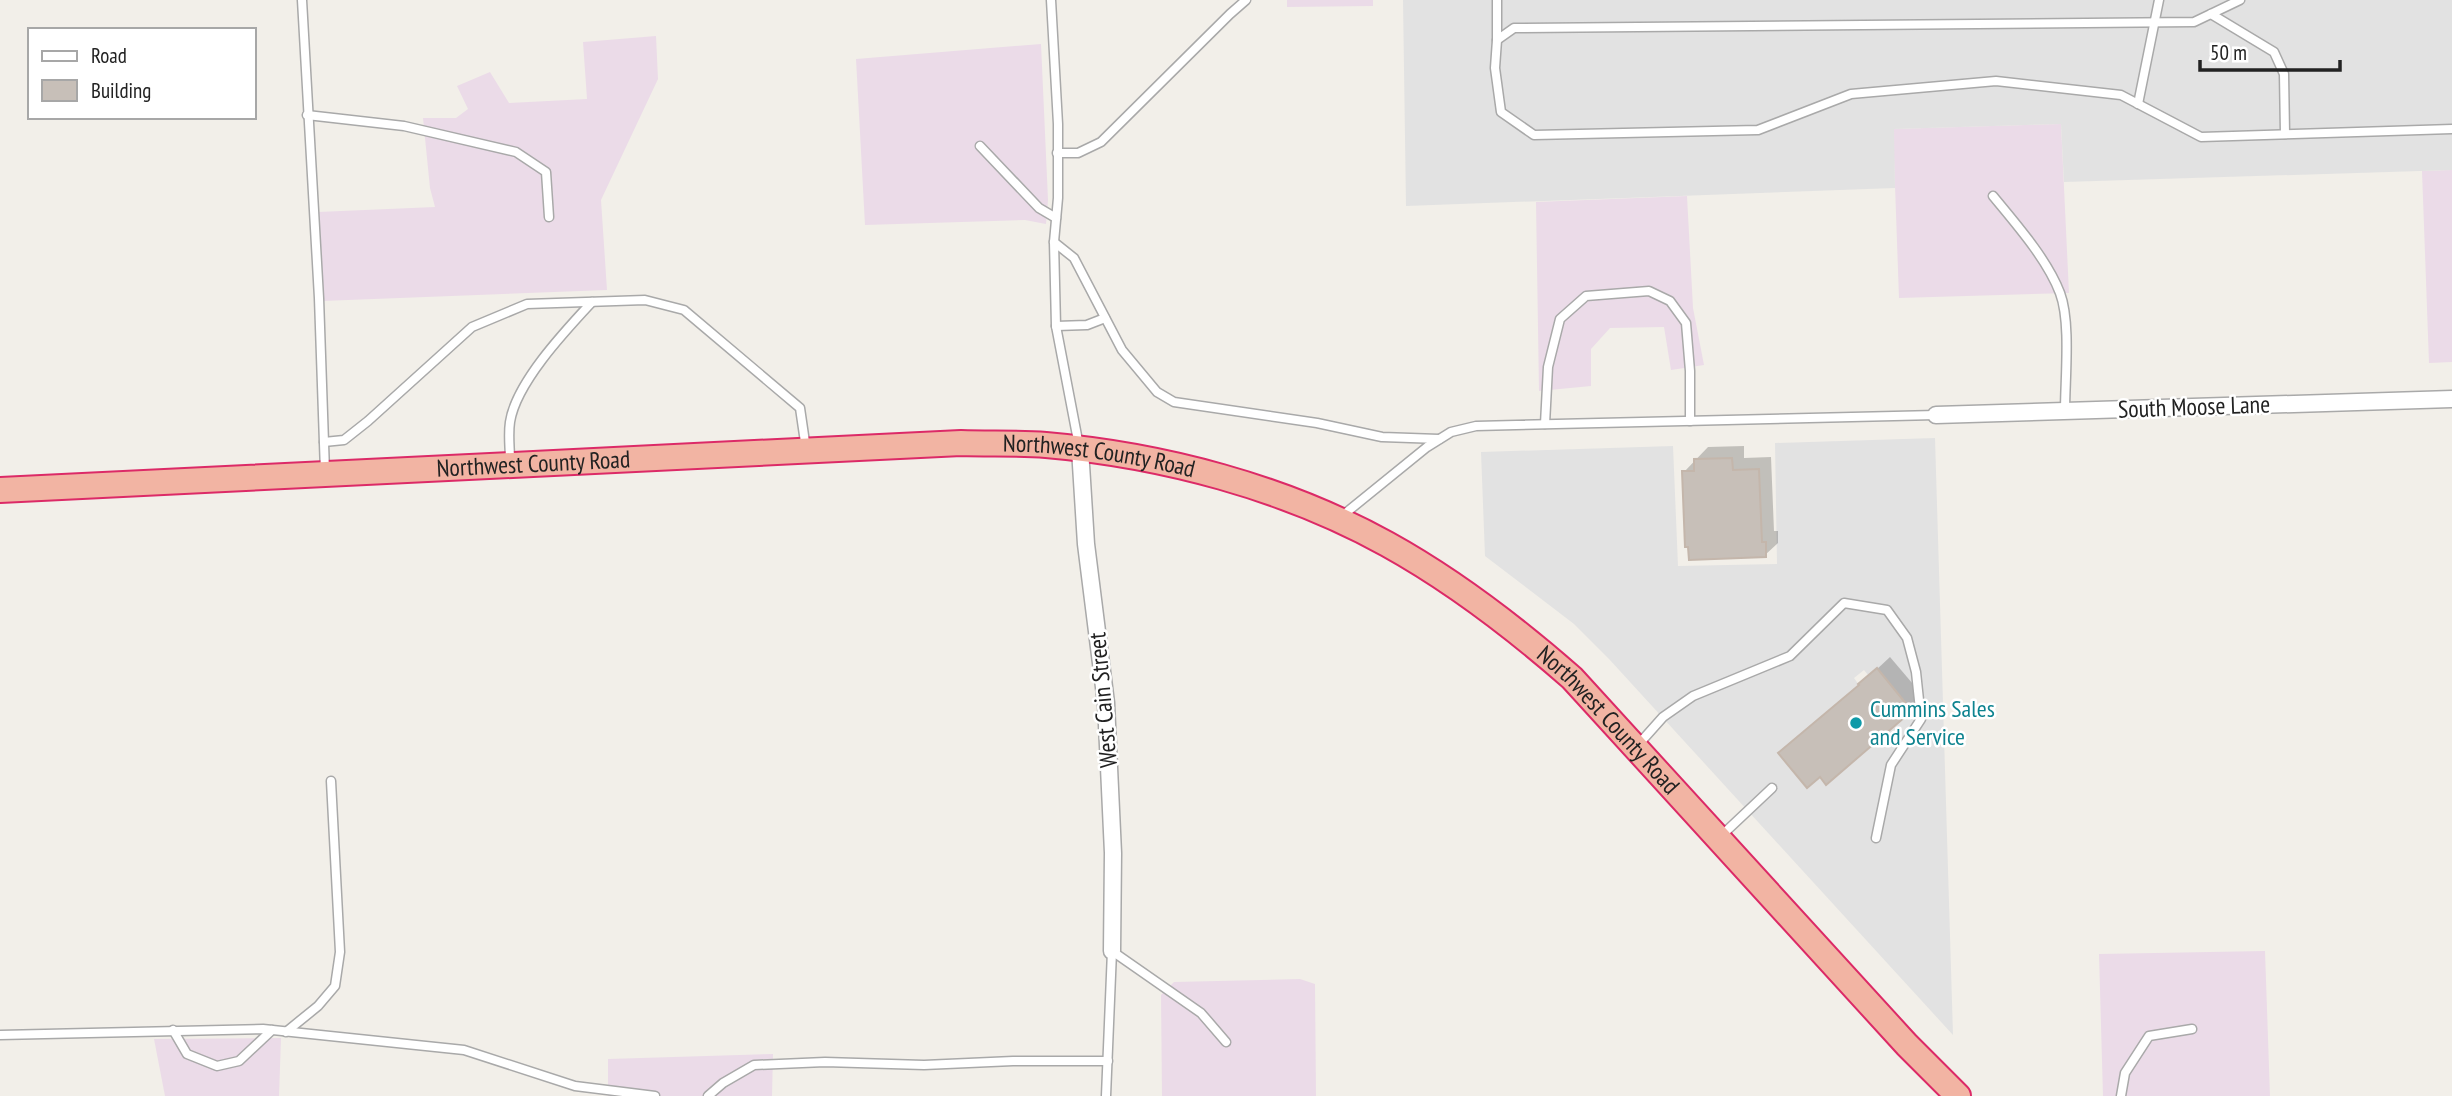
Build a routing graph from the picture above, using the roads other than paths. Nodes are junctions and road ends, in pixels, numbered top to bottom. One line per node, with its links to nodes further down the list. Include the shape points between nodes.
1 (302, 0): 11 (lane)
2 (1051, 0): 15 (lane)
3 (1246, 0): 15 (lane, via 1101,142 1078,153)
4 (1497, 0): 9 (lane)
5 (2159, 0): 8 (lane)
6 (2240, 0): 7 (lane)
7 (2211, 14): 8 (lane, via 2194,22); 13 (lane, via 2274,52 2284,74)
8 (2156, 22): 9 (lane, via 1514,28); 10 (lane)
9 (1497, 40): 10 (lane, via 1495,68 1501,112 1534,135 1758,130 1851,94 1996,81 2121,95)
10 (2138, 104): 13 (lane, via 2201,137)
11 (307, 115): 17 (lane, via 404,126 516,152 546,172); 29 (lane)
12 (2452, 129): 13 (lane)
13 (2285, 134)
14 (980, 146): 18 (lane, via 1039,208)
15 (1057, 153): 18 (lane)
16 (1993, 196): 24 (lane, via 2032,243 2060,294 2065,320)
17 (550, 217)
18 (1056, 218): 19 (lane)
19 (1054, 242): 21 (lane, via 1074,258); 22 (lane)
20 (592, 302): 29 (lane, via 527,304 472,327 344,440); 31 (lane, via 646,300 684,310 800,408); 32 (lane, via 525,384 510,421)
21 (1105, 318): 22 (lane, via 1087,325); 28 (lane, via 1122,350 1157,392 1174,402 1382,437)
22 (1056, 326): 30 (lane)
23 (2452, 399): 24 (street, South Moose Lane)
24 (2065, 411): 25 (street, South Moose Lane)
25 (1936, 415): 26 (lane)
26 (1690, 421): 27 (lane); 27 (lane, via 1686,323 1670,301 1650,291 1586,296 1560,319 1548,367)
27 (1545, 424): 28 (lane, via 1476,426)
28 (1439, 439): 35 (lane)
29 (324, 442): 33 (lane)
30 (1080, 449): 31 (highway, Northwest County Road, via 961,443); 35 (highway, Northwest County Road, via 1223,478); 41 (street, West Cain Street, via 1086,544 1106,703)
31 (806, 450): 32 (highway, Northwest County Road)
32 (510, 466): 33 (highway, Northwest County Road)
33 (325, 475): 34 (highway, Northwest County Road)
34 (0, 490)
35 (1337, 520): 36 (highway, Northwest County Road, via 1385,543 1494,613 1572,678)
36 (1636, 747): 39 (highway, Northwest County Road); 40 (lane, via 1663,717 1693,696 1790,656 1844,603 1887,610 1907,638 1921,719 1891,765)
37 (331, 781): 45 (lane, via 340,926 335,986)
38 (1772, 788): 39 (lane)
39 (1718, 838): 52 (highway, Northwest County Road)
40 (1876, 838)
41 (1112, 951): 47 (lane, via 1201,1013); 48 (lane)
42 (2192, 1028): 53 (lane, via 2149,1036 2125,1073)
43 (173, 1030): 44 (lane); 44 (lane, via 187,1054 217,1066 239,1061); 46 (lane)
44 (272, 1030): 45 (lane)
45 (286, 1032): 49 (lane, via 464,1050 575,1086)
46 (0, 1035)
47 (1226, 1042)
48 (1108, 1061): 50 (lane, via 754,1065); 51 (lane)
49 (655, 1096)
50 (708, 1096)
51 (1106, 1096)
52 (1958, 1096)
53 (2121, 1096)

